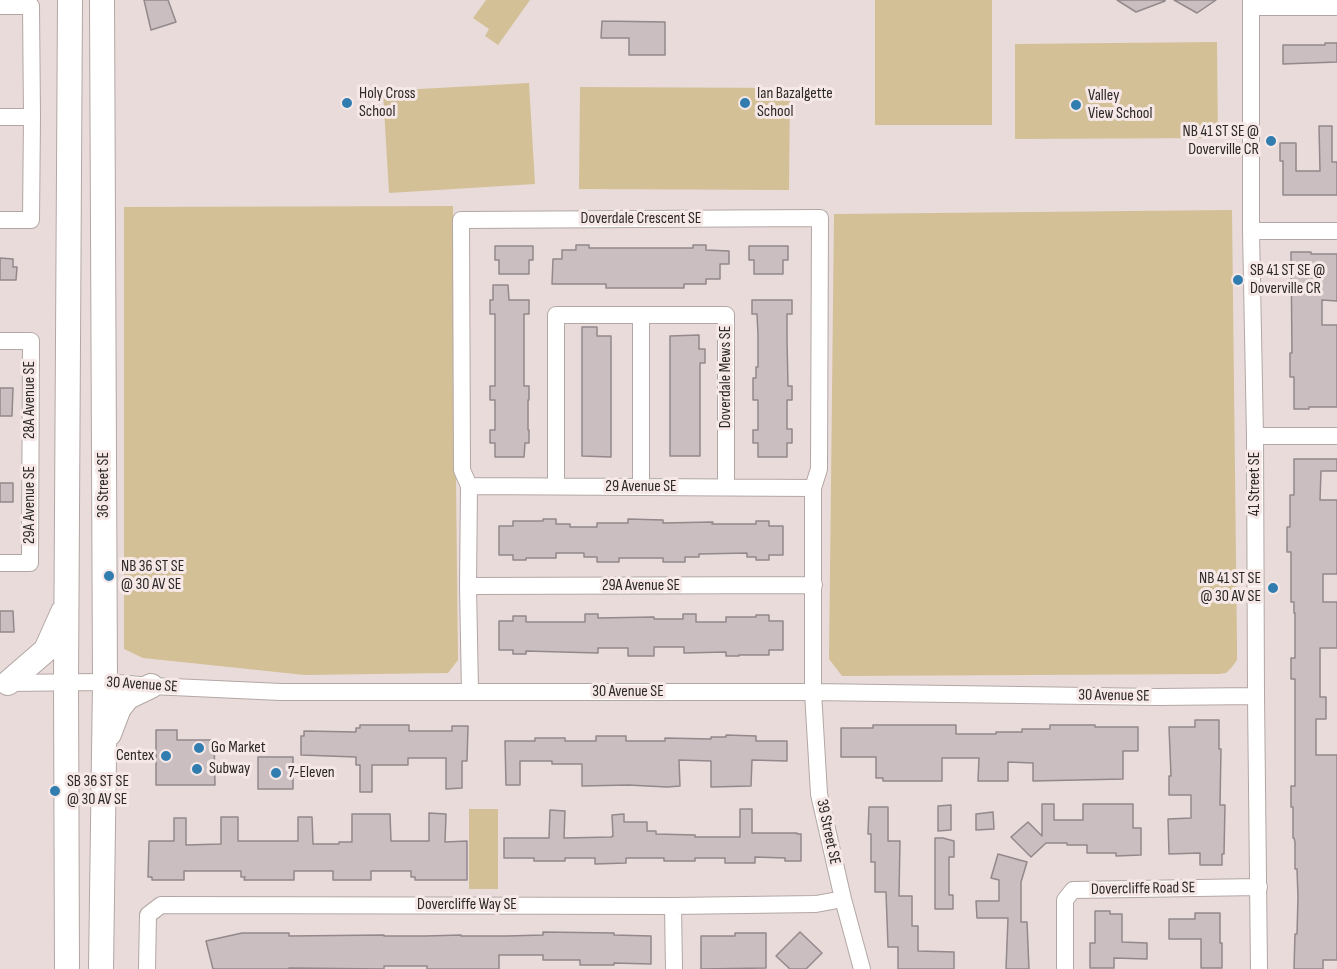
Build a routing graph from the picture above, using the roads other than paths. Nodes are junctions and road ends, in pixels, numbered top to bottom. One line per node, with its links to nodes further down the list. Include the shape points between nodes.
1 (70, 0): 24 (main road)
2 (102, 0): 26 (main road, 36 Street SE)
3 (1251, 3): 5 (street); 9 (street, 41 Street SE)
4 (0, 6): 7 (street, via 31,6)
5 (1337, 7)
6 (0, 117): 7 (street)
7 (32, 117): 8 (street, via 31,220)
8 (0, 220)
9 (1251, 231): 10 (street); 13 (street, 41 Street SE)
10 (1337, 231)
11 (641, 315): 17 (street, Doverdale Mews SE, via 556,315); 18 (street); 19 (street, Doverdale Mews SE, via 726,315)
12 (0, 341): 15 (street, 28A Avenue SE, via 31,341)
13 (1255, 436): 14 (street); 31 (street, 41 Street SE)
14 (1337, 436)
15 (30, 453): 21 (street, 29A Avenue SE, via 30,563)
16 (470, 486): 17 (street, 29 Avenue SE); 20 (street, Doverdale Crescent SE, via 462,470 460,220 820,218 819,469); 23 (street, Doverdale Crescent SE)
17 (556, 486): 18 (street, 29 Avenue SE)
18 (641, 487): 19 (street, 29 Avenue SE)
19 (726, 487): 20 (street, 29 Avenue SE)
20 (813, 488): 22 (street, Doverdale Crescent SE)
21 (0, 563)
22 (814, 585): 23 (street, 29A Avenue SE); 30 (street, Doverdale Crescent SE)
23 (468, 586): 29 (street, Doverdale Crescent SE)
24 (67, 604): 25 (main road); 27 (main road, via 46,650)
25 (66, 681): 26 (street, 30 Avenue SE); 27 (street, 30 Avenue SE); 36 (main road)
26 (105, 682): 28 (street, 30 Avenue SE); 32 (main road, 36 Street SE)
27 (4, 683)
28 (151, 686): 29 (street, 30 Avenue SE, via 281,692); 32 (main road, via 128,697 119,708)
29 (470, 692): 30 (street, 30 Avenue SE)
30 (813, 692): 31 (street, 30 Avenue SE); 34 (street, 39 Street SE, via 819,794)
31 (1256, 696): 33 (street, 41 Street SE)
32 (104, 747): 37 (main road, 36 Street SE)
33 (1258, 887): 41 (street, Dovercliffe Road SE, via 1073,890 1065,900); 42 (street, 41 Street SE)
34 (843, 899): 35 (street, Dovercliffe Way SE, via 816,904); 40 (street, 39 Street SE)
35 (673, 906): 38 (street, Dovercliffe Way SE, via 160,904 148,915); 39 (street)
36 (67, 969)
37 (101, 969)
38 (147, 969)
39 (674, 969)
40 (862, 969)
41 (1065, 969)
42 (1259, 969)

